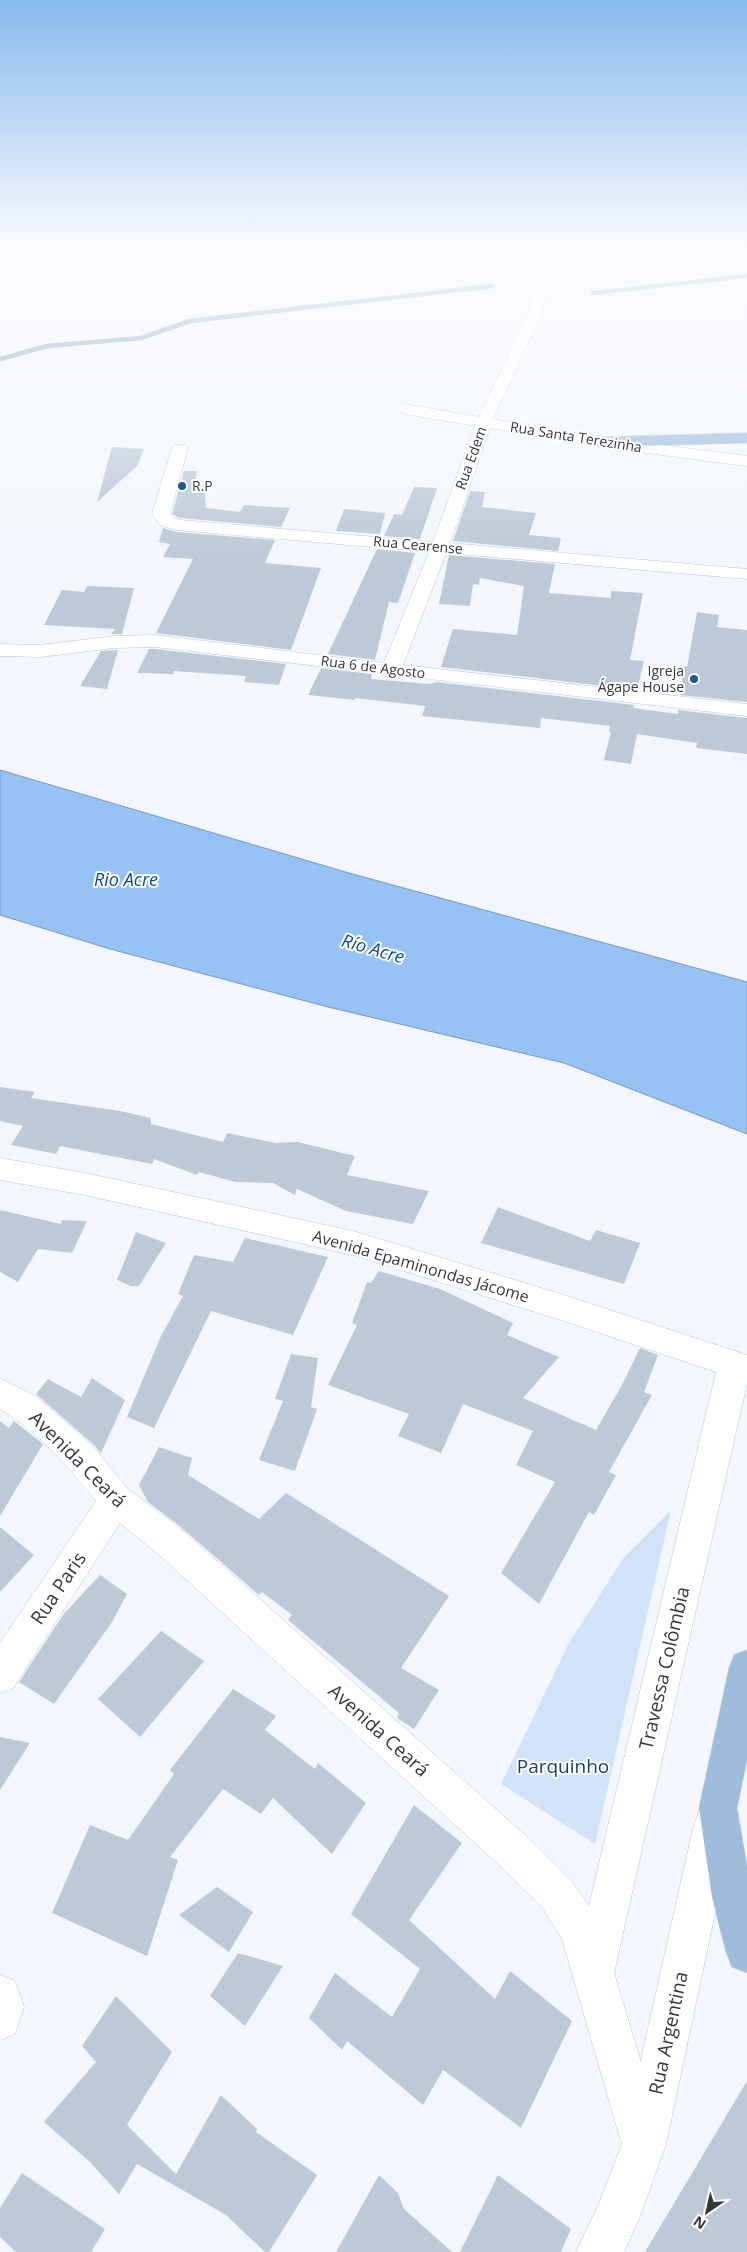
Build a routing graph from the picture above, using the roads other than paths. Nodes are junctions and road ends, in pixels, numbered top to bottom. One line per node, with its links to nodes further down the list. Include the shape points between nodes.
1 (518, 350): 3 (street, Rua Edem)
2 (405, 409): 3 (street, Rua Santa Terezinha)
3 (484, 422): 5 (street, Rua Santa Terezinha); 8 (street, Rua Edem)
4 (747, 438): 5 (main road)
5 (600, 442): 7 (street, Rua Santa Terezinha)
6 (180, 448): 8 (street, Rua Cearense, via 161,514 166,521 177,525)
7 (747, 461)
8 (440, 546): 9 (street, Rua Cearense); 11 (street, Rua Edem)
9 (747, 574)
10 (0, 650): 11 (street, Rua 6 de Agosto, via 40,651 114,642 156,641)
11 (391, 670): 12 (street, Rua 6 de Agosto)
12 (747, 710)
13 (0, 1169): 14 (street, Avenida Epaminondas Jácome, via 85,1184 353,1243)
14 (741, 1366): 21 (street, Travessa Colômbia)
15 (0, 1392): 16 (street, Avenida Ceará, via 26,1407 80,1456)
16 (116, 1500): 18 (street, Rua Paris); 21 (street, Avenida Ceará, via 169,1541 556,1893 580,1930)
17 (747, 1668): 19 (main road)
18 (0, 1675)
19 (718, 1808): 20 (main road, via 732,1897); 22 (street, Rua Argentina)
20 (747, 1952)
21 (593, 1972): 22 (street, Avenida Ceará)
22 (644, 2144): 23 (street, Rua Argentina, via 616,2220)
23 (599, 2252)

